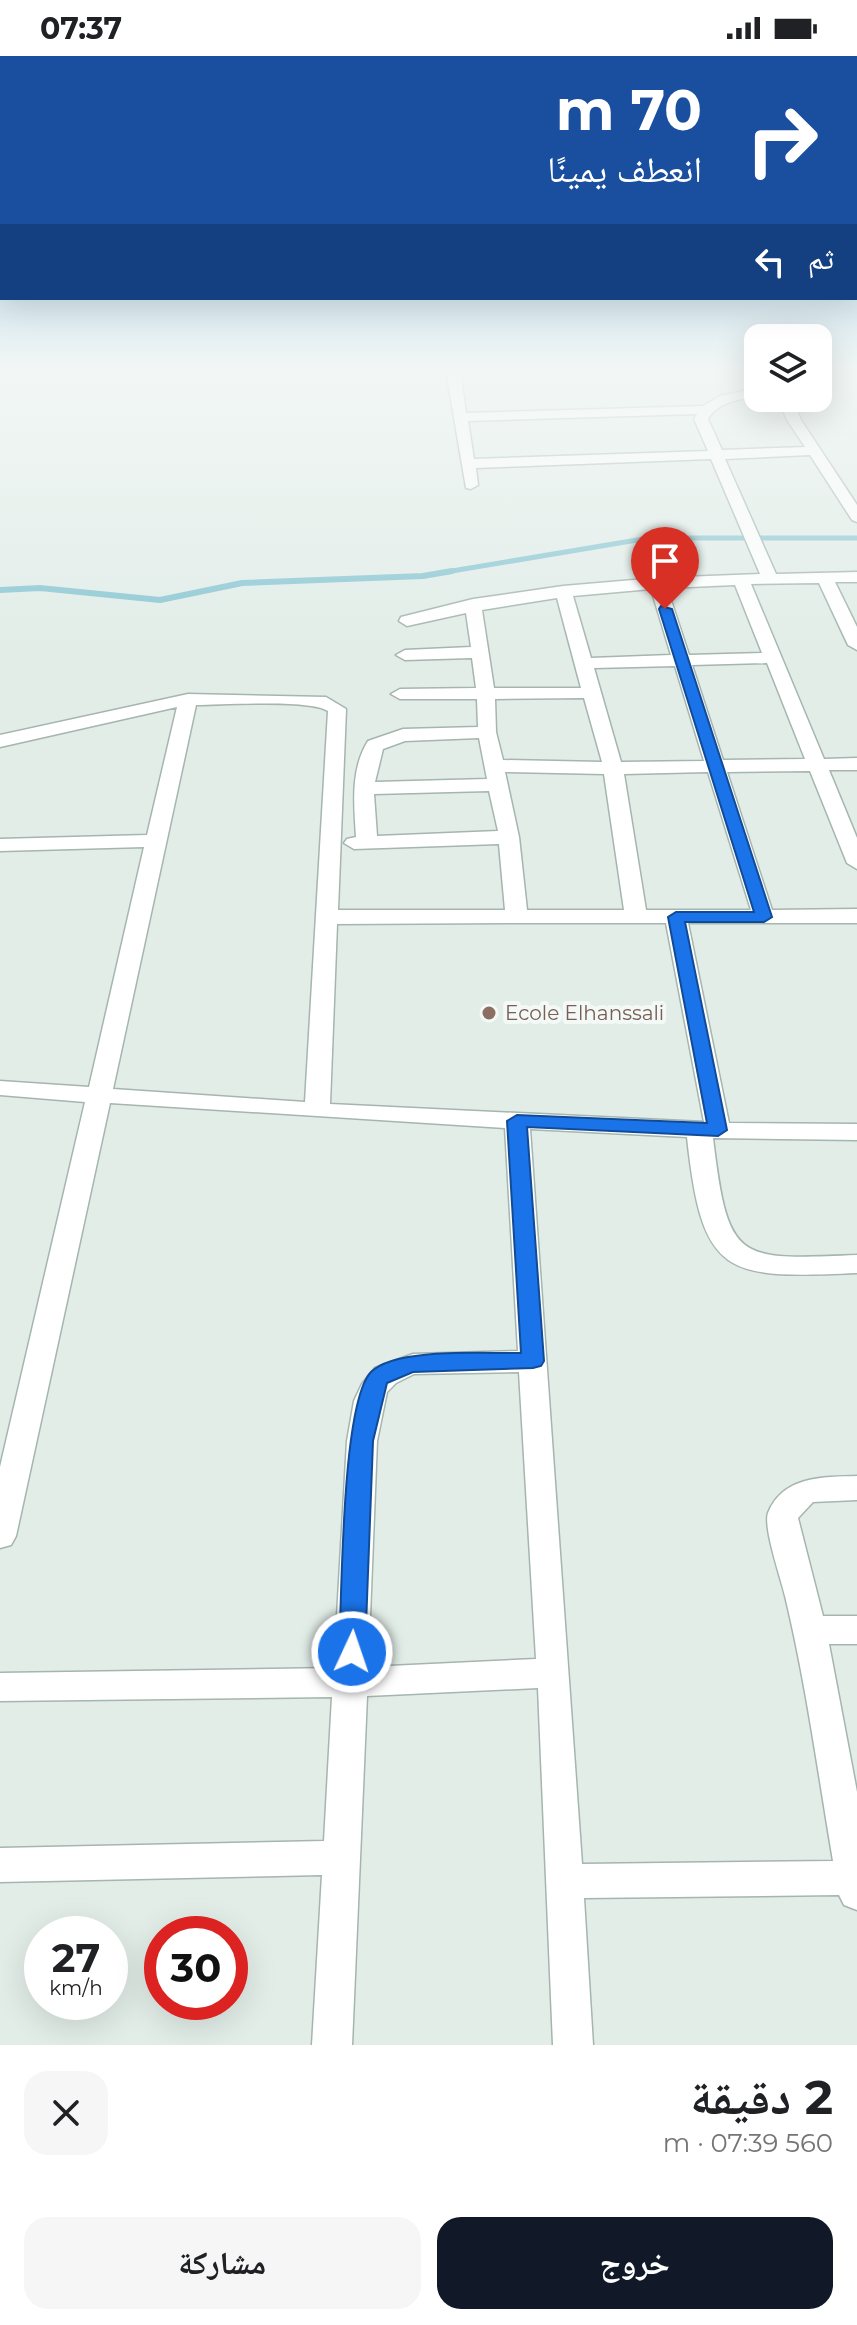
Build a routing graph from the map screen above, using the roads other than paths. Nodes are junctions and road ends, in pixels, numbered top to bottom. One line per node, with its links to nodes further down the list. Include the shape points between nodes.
1 (500, 463): 4 (street)
2 (720, 463): 10 (street)
3 (822, 463): 6 (street)
4 (467, 464): 5 (street)
5 (471, 485)
6 (855, 510)
7 (857, 577): 8 (street)
8 (825, 578): 10 (street); 15 (street)
9 (741, 579): 10 (street); 11 (street); 18 (street)
10 (770, 579)
11 (657, 583): 12 (street); 19 (street)
12 (563, 591): 13 (street); 20 (street)
13 (473, 604): 14 (street); 16 (street)
14 (407, 621)
15 (857, 645)
16 (480, 652): 17 (street); 21 (street)
17 (405, 655)
18 (775, 658): 19 (street); 27 (street)
19 (683, 661): 20 (street); 29 (street)
20 (584, 663): 22 (street)
21 (486, 692): 22 (street); 23 (street); 25 (street)
22 (592, 693): 30 (street)
23 (400, 694)
24 (188, 699): 26 (street); 34 (street); 36 (street, via 300,700 326,702 337,709)
25 (487, 732): 31 (street); 32 (street, via 387,739 375,745 366,762)
26 (0, 741)
27 (817, 764): 28 (street); 29 (street); 38 (street)
28 (857, 764)
29 (715, 766): 30 (street); 44 (street)
30 (613, 768): 31 (street); 42 (street)
31 (495, 775): 32 (street); 33 (street)
32 (364, 788): 35 (street)
33 (509, 837): 35 (street); 41 (street)
34 (156, 841): 37 (street); 46 (street)
35 (367, 843): 36 (street)
36 (332, 844): 40 (street)
37 (0, 845)
38 (857, 863)
39 (857, 916): 44 (street)
40 (327, 917): 41 (street); 47 (street)
41 (517, 917): 42 (street)
42 (636, 917): 43 (street)
43 (676, 917): 44 (street); 49 (street)
44 (764, 917)
45 (0, 1088): 46 (street)
46 (98, 1095): 47 (street); 54 (street)
47 (317, 1111): 48 (street)
48 (517, 1121): 49 (street); 52 (street)
49 (708, 1130): 50 (street); 51 (street, via 711,1215 734,1254 773,1267)
50 (857, 1132)
51 (857, 1264)
52 (533, 1361): 57 (street); 58 (street, via 413,1364 379,1378 372,1390 362,1441)
53 (857, 1488): 55 (street, via 795,1495 782,1518)
54 (0, 1536)
55 (810, 1630): 56 (street); 63 (street)
56 (857, 1630)
57 (554, 1673): 58 (street); 62 (street)
58 (351, 1682): 59 (street); 60 (street)
59 (0, 1687)
60 (339, 1858): 61 (street); 64 (street)
61 (0, 1865)
62 (564, 1881): 63 (street); 65 (street)
63 (856, 1883)
64 (332, 2045)
65 (573, 2045)

